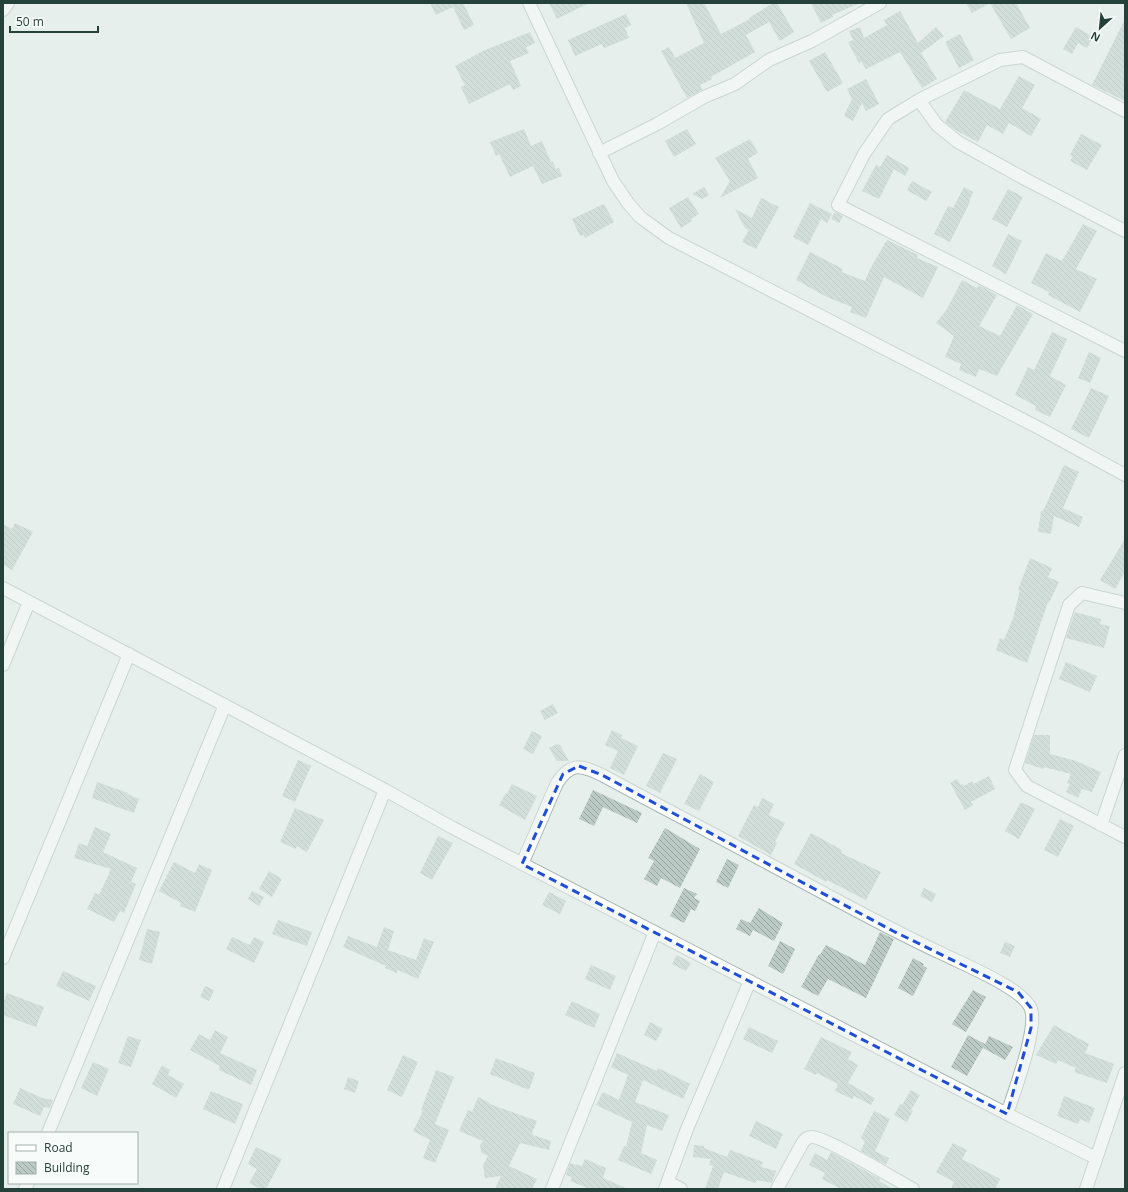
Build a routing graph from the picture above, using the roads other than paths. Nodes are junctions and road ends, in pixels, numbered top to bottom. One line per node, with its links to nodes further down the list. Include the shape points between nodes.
1 (8, 3): 4 (street)
2 (529, 3): 7 (street)
3 (880, 3): 7 (street, via 812,41 769,60 735,84 704,97)
4 (3, 10)
5 (919, 100): 6 (street, via 1000,60 1023,57); 8 (street, via 937,125 958,142); 9 (street, via 888,119 877,133 838,205)
6 (1125, 111)
7 (598, 153): 10 (street, via 640,218 669,238 1039,428)
8 (1125, 231)
9 (1125, 351)
10 (1125, 475)
11 (3, 588): 12 (street)
12 (30, 602): 14 (street); 15 (street)
13 (1125, 603): 19 (street, via 1082,593 1069,605 1015,770 1026,786)
14 (129, 654): 16 (street); 23 (street)
15 (3, 665)
16 (225, 706): 18 (street); 27 (street)
17 (1125, 754): 19 (street)
18 (385, 790): 21 (street); 30 (street)
19 (1101, 824): 20 (street)
20 (1125, 837)
21 (522, 864): 22 (street); 26 (street, via 563,774 579,766 602,775 893,931 1018,992 1031,1008 1031,1028 1027,1050)
22 (654, 932): 24 (street); 31 (street)
23 (3, 958)
24 (750, 981): 26 (street); 29 (street, via 687,1129)
25 (1125, 1073): 28 (street)
26 (1007, 1114): 28 (street)
27 (48, 1132)
28 (1096, 1158): 35 (street)
29 (666, 1186): 32 (street)
30 (223, 1189)
31 (552, 1189)
32 (681, 1189)
33 (776, 1189): 34 (street, via 806,1138 812,1137 829,1143)
34 (913, 1189)
35 (1086, 1189)

